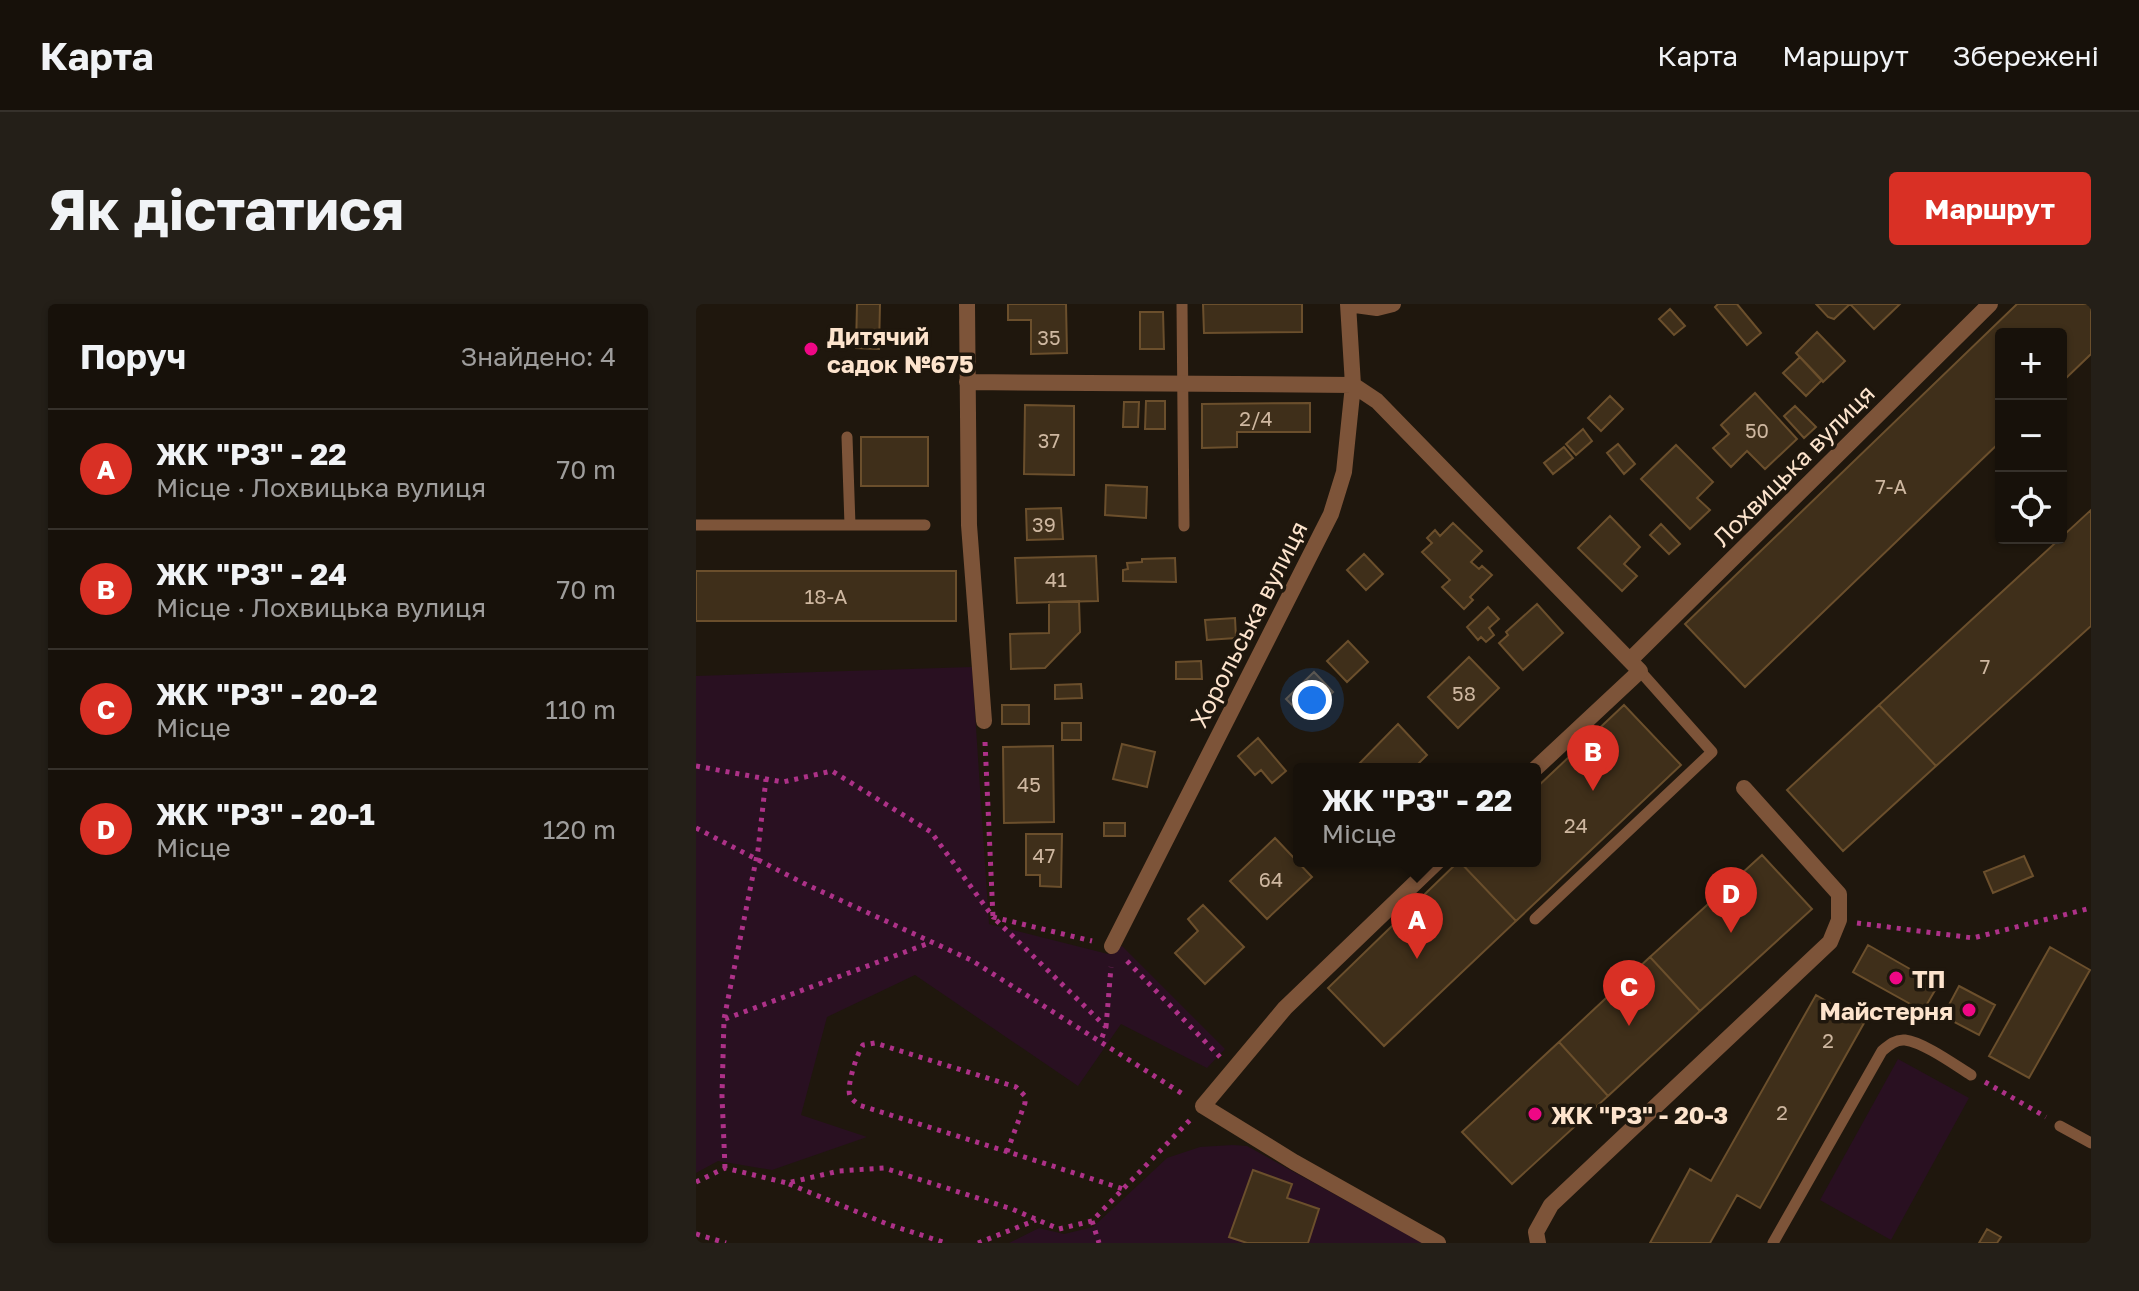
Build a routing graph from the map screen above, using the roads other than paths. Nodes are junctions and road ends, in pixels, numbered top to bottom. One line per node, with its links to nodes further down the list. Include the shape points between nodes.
1 (967, 304): 6 (street)
2 (1182, 304): 7 (lane)
3 (1348, 304): 4 (street); 8 (street, Хорольська вулиця)
4 (1393, 304)
5 (1990, 304): 14 (street, Лохвицька вулиця)
6 (967, 382): 7 (street); 15 (street, via 969,525)
7 (1185, 384): 8 (street); 13 (lane)
8 (1353, 385): 14 (street, via 1377,401); 20 (street, Хорольська вулиця, via 1344,472 1331,514)
9 (847, 437): 11 (lane)
10 (696, 525): 11 (lane)
11 (850, 525): 12 (lane)
12 (925, 525)
13 (1184, 526)
14 (1635, 666): 16 (street, Лохвицька вулиця); 19 (lane, via 1712,752)
15 (984, 721)
16 (1541, 763)
17 (1744, 788): 25 (street, via 1839,894 1839,920 1830,942 1551,1205 1536,1232)
18 (1432, 867): 24 (street, via 1285,1008 1203,1106)
19 (1535, 919)
20 (1112, 946)
21 (1971, 1075): 26 (lane, via 1915,1043 1891,1043)
22 (2060, 1126): 23 (lane)
23 (2091, 1143)
24 (1438, 1243)
25 (1538, 1243)
26 (1773, 1243)

